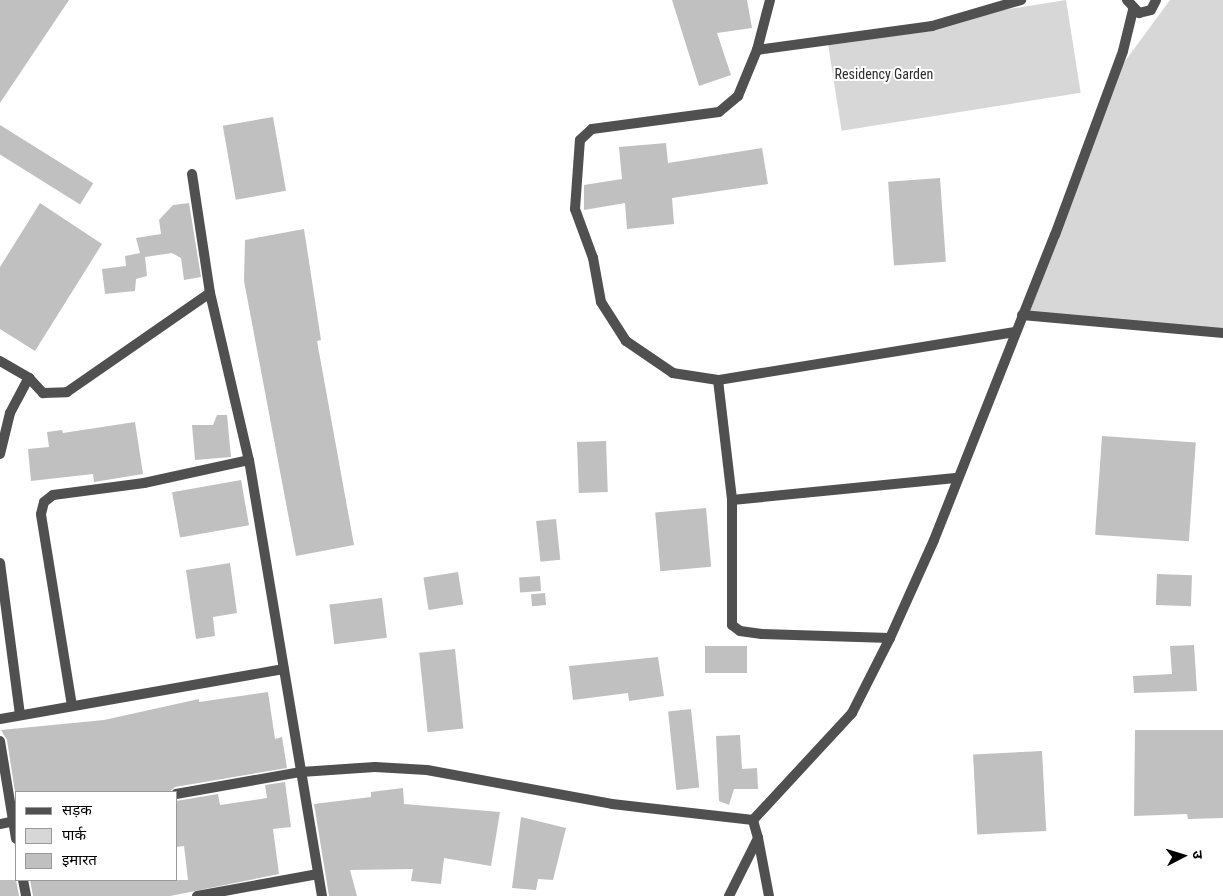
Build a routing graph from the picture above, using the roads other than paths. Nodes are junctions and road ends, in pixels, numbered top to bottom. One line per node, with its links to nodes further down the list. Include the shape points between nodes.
1 (770, 0): 6 (street)
2 (1021, 0): 6 (street, via 932,26)
3 (1126, 0): 5 (street)
4 (1156, 0): 5 (street, via 1147,12)
5 (1133, 10): 9 (street, via 1123,51)
6 (757, 50): 14 (street, via 738,96 719,112 592,128 580,140 575,209 593,258 601,302 626,341 673,373)
7 (192, 174): 8 (street)
8 (210, 293): 13 (street, via 67,392 43,393); 16 (street)
9 (1022, 315): 10 (street); 11 (street)
10 (1015, 332): 14 (street); 17 (street)
11 (1223, 333)
12 (0, 361): 13 (street)
13 (29, 378): 15 (street, via 10,413)
14 (718, 380): 18 (street)
15 (0, 454)
16 (249, 460): 21 (street); 22 (street, via 144,483 53,495 44,502 41,514)
17 (958, 478): 18 (street); 20 (street)
18 (732, 500): 20 (street, via 732,625 740,631 762,634)
19 (0, 563): 23 (street)
20 (890, 638): 28 (street, via 852,713)
21 (284, 669): 22 (street); 26 (street)
22 (72, 706): 23 (street)
23 (20, 715): 24 (street)
24 (0, 719)
25 (0, 741): 29 (street)
26 (301, 772): 27 (street); 28 (street, via 375,768 427,770 612,804); 32 (street)
27 (178, 794)
28 (753, 820): 31 (street)
29 (15, 822): 30 (street)
30 (0, 824)
31 (758, 838): 37 (street); 38 (street)
32 (318, 874): 35 (street); 36 (street)
33 (23, 881): 34 (street)
34 (26, 896)
35 (198, 896)
36 (322, 896)
37 (729, 896)
38 (769, 896)

